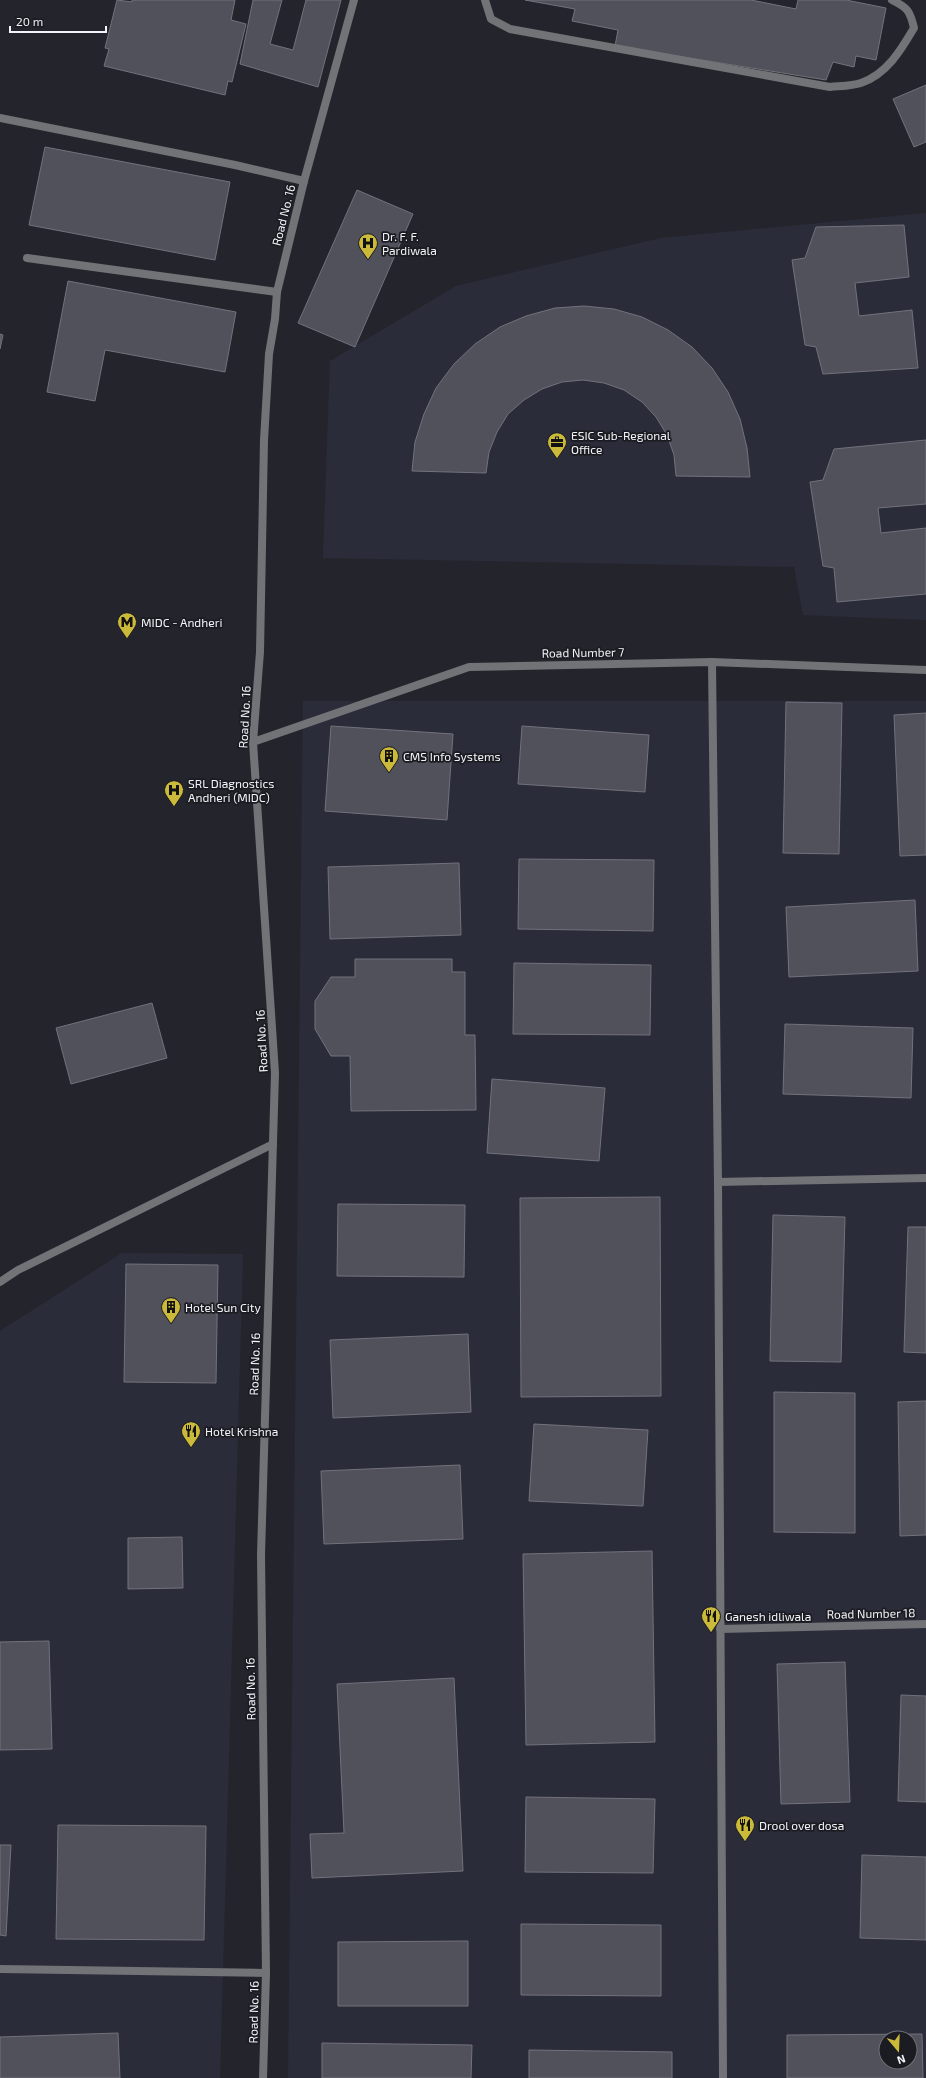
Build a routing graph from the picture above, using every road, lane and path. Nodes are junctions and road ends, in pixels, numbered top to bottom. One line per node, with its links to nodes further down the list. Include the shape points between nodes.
1 (354, 0): 5 (street, Road No. 16)
2 (484, 0): 3 (street, via 491,19 510,29 830,87 861,83 881,72 897,56 914,28 910,12)
3 (892, 0)
4 (0, 118): 5 (street)
5 (304, 181): 7 (street, Road No. 16)
6 (27, 258): 7 (street)
7 (277, 292): 10 (street, Road No. 16, via 269,354 264,440 260,652)
8 (712, 662): 9 (street, Road Number 7); 10 (street, Road Number 7, via 469,667); 13 (street)
9 (926, 670)
10 (253, 742): 11 (street, Road No. 16, via 275,1072)
11 (273, 1144): 14 (street, via 18,1270); 18 (street, Road No. 16, via 261,1555)
12 (926, 1178): 13 (street)
13 (718, 1182): 16 (street)
14 (0, 1282)
15 (926, 1624): 16 (street, Road Number 18)
16 (720, 1629): 20 (street)
17 (0, 1969): 18 (street)
18 (266, 1973): 19 (street, Road No. 16)
19 (263, 2078)
20 (723, 2078)

